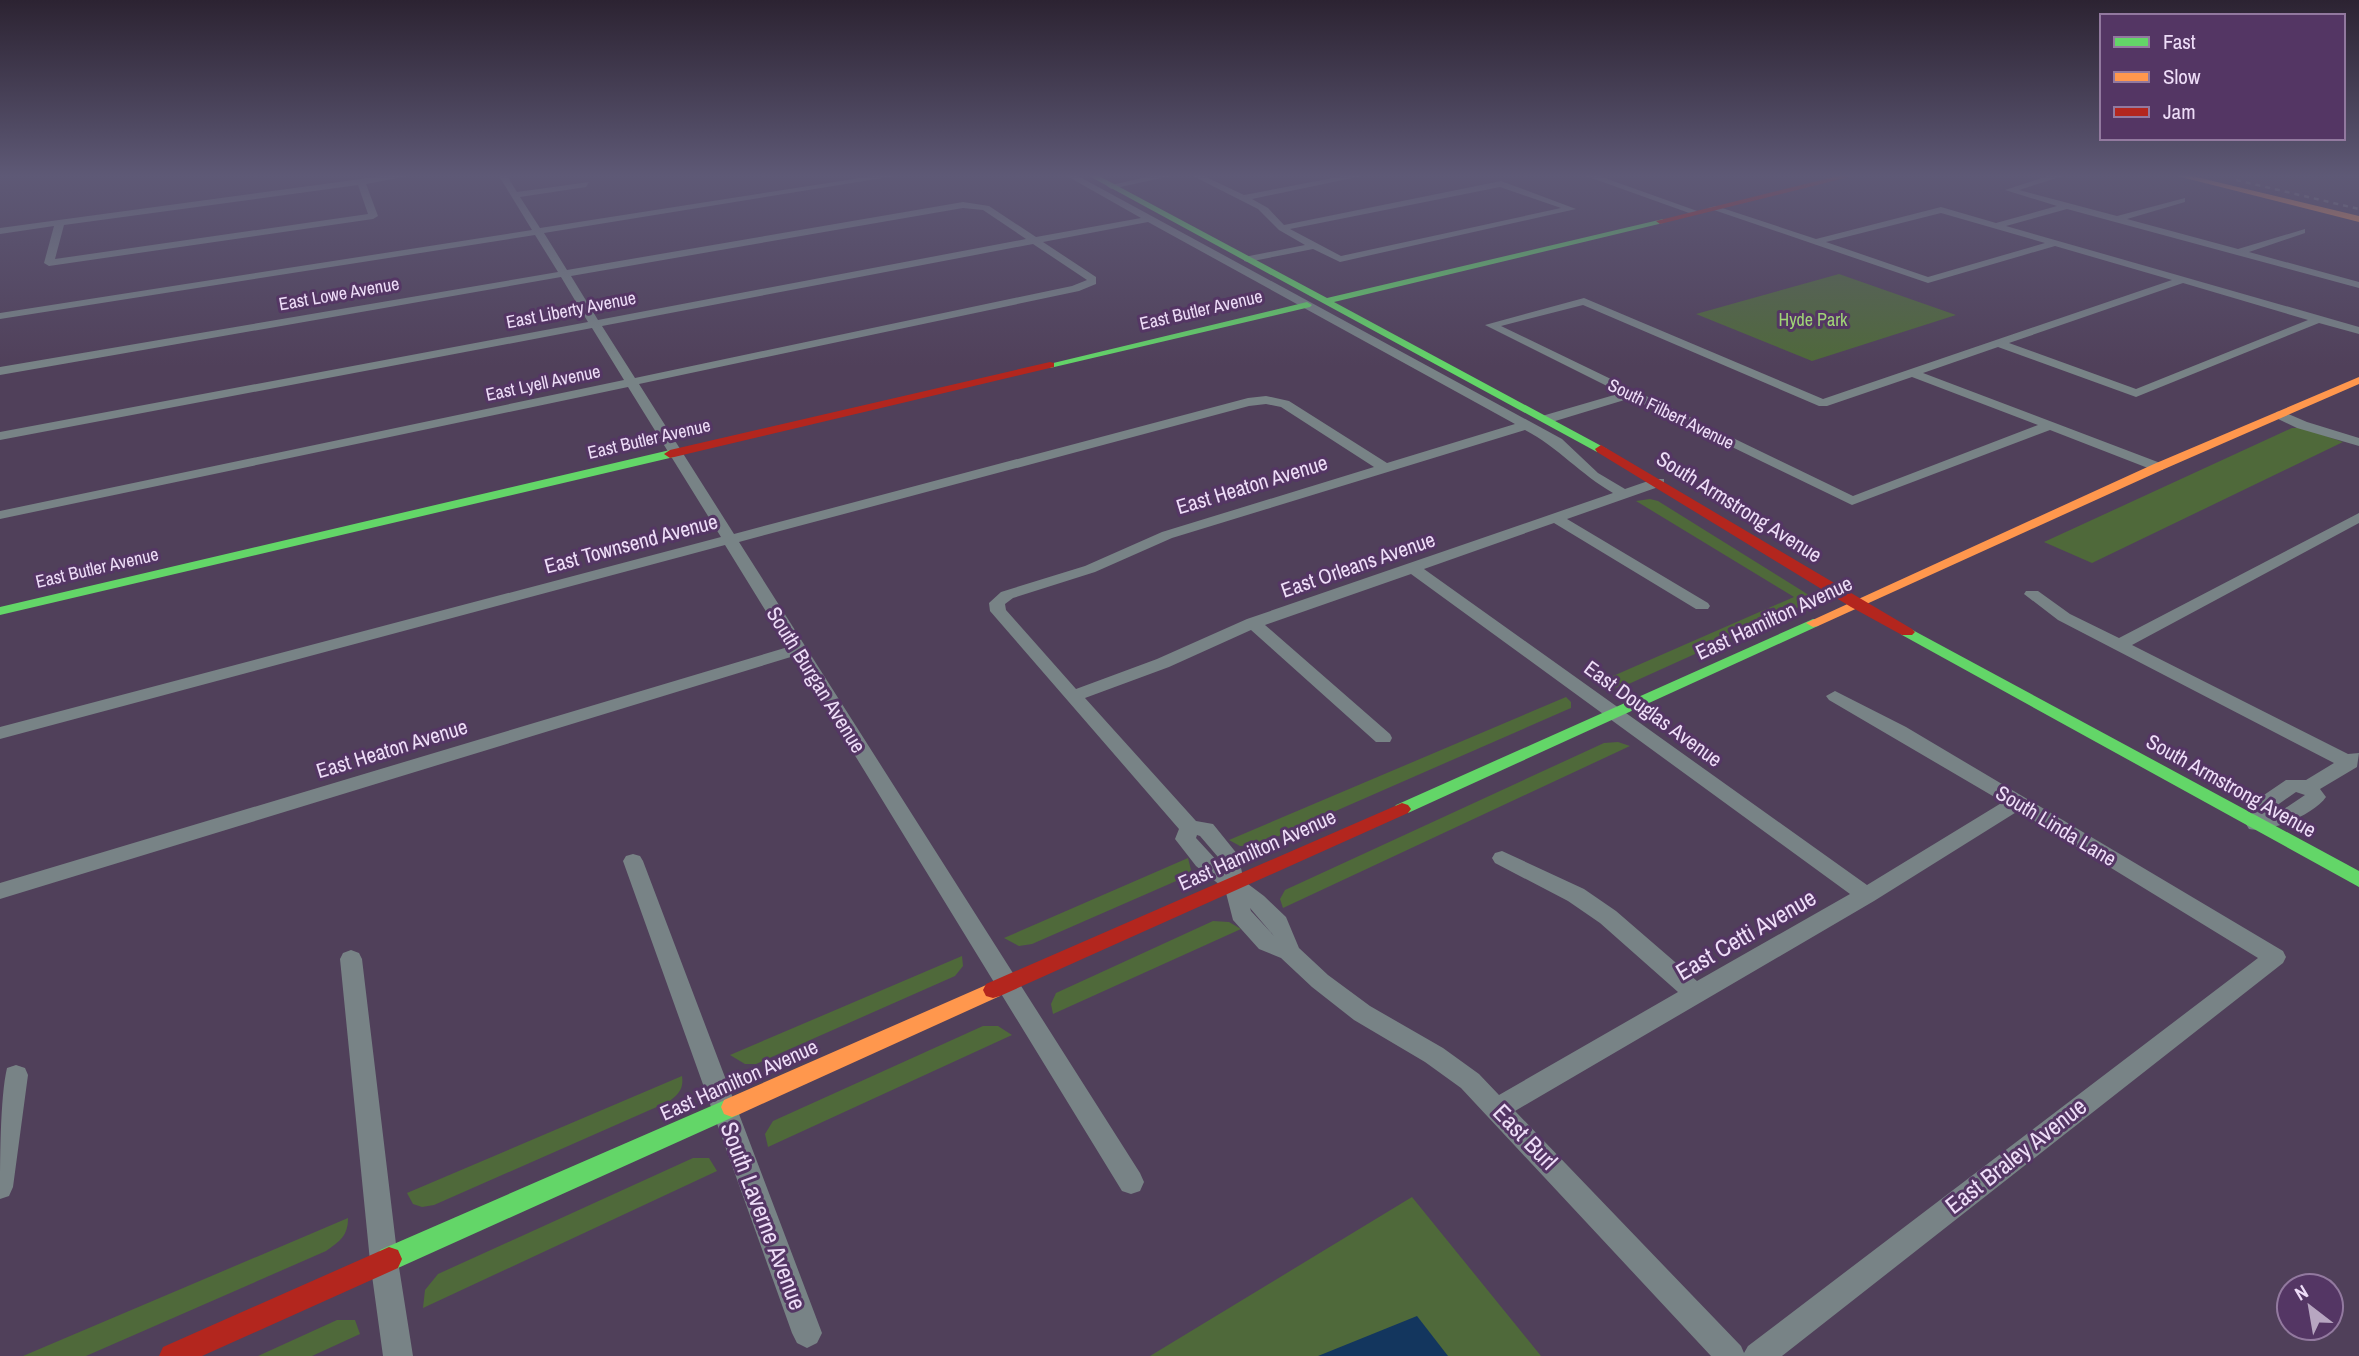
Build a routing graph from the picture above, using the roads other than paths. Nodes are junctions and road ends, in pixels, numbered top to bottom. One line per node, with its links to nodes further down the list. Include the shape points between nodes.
1 (56, 239): 2 (street, via 49,263)
2 (213, 239)
3 (482, 239): 28 (street)
4 (539, 239): 23 (street, South Burgan Avenue)
5 (762, 239): 23 (street, East Lowe Avenue)
6 (1039, 239): 17 (street, East Liberty Avenue)
7 (1186, 239): 27 (street, South Armstrong Avenue)
8 (1211, 239): 22 (street, South Armstrong Avenue)
9 (1301, 239): 20 (street)
10 (1431, 239): 20 (street, via 1340,259)
11 (1582, 239): 26 (street)
12 (1808, 239): 18 (street)
13 (1826, 239): 18 (street)
14 (2043, 239): 19 (street)
15 (2190, 239): 21 (street)
16 (2277, 239): 21 (street)
17 (1035, 240): 30 (street, East Liberty Avenue); 35 (street, East Lyell Avenue, via 1089,275 1092,282)
18 (1816, 242): 19 (street, via 1928,280)
19 (2056, 243): 24 (street)
20 (1313, 246): 22 (street)
21 (2238, 252): 25 (street)
22 (1248, 259): 26 (street, South Armstrong Avenue)
23 (562, 274): 30 (street, South Burgan Avenue); 33 (street, East Lowe Avenue)
24 (2183, 280): 29 (street); 32 (street)
25 (2359, 285)
26 (1326, 301): 39 (street, South Armstrong Avenue)
27 (1307, 305): 39 (street, South Armstrong Avenue); 43 (street, East Butler Avenue)
28 (0, 316)
29 (2319, 319): 31 (street); 32 (street, via 2136,393)
30 (594, 324): 35 (street, South Burgan Avenue); 41 (street, East Liberty Avenue)
31 (2359, 331)
32 (1998, 343): 34 (street)
33 (0, 370)
34 (1913, 373): 37 (street, South Filbert Avenue, via 1823,403 1584,301 1490,325); 40 (street)
35 (630, 382): 43 (street, South Burgan Avenue); 48 (street, East Lyell Avenue)
36 (2358, 383): 38 (street, East Hamilton Avenue)
37 (1626, 392): 39 (street, East Heaton Avenue); 40 (street, South Filbert Avenue, via 1853,502)
38 (2281, 415): 42 (street); 44 (street, East Hamilton Avenue)
39 (1537, 420): 45 (street, East Heaton Avenue); 46 (street, South Armstrong Avenue); 47 (street, South Armstrong Avenue, via 1593,476)
40 (2051, 425): 44 (street)
41 (0, 436)
42 (2359, 442)
43 (675, 453): 51 (street, South Burgan Avenue); 56 (street, East Butler Avenue)
44 (2158, 467): 54 (street, East Hamilton Avenue)
45 (1386, 469): 51 (street, East Townsend Avenue, via 1290,407 1273,401 1248,402); 60 (street, East Heaton Avenue, via 1167,534 1098,566 1007,595 997,603 998,611)
46 (1659, 482): 47 (street, East Orleans Avenue); 54 (street, South Armstrong Avenue)
47 (1624, 494): 50 (street, East Orleans Avenue)
48 (0, 515)
49 (2359, 517): 58 (street)
50 (1555, 518): 52 (street, East Orleans Avenue); 55 (street)
51 (729, 540): 59 (street, South Burgan Avenue); 63 (street, East Townsend Avenue)
52 (1413, 568): 57 (street, East Orleans Avenue); 62 (street, East Douglas Avenue)
53 (2032, 594): 58 (street, via 2064,617)
54 (1856, 604): 62 (street, East Hamilton Avenue); 67 (street, South Armstrong Avenue)
55 (1702, 606)
56 (0, 611)
57 (1253, 623): 60 (street, East Orleans Avenue); 64 (street)
58 (2119, 645): 65 (street)
59 (796, 650): 72 (street, East Heaton Avenue); 76 (street, South Burgan Avenue)
60 (1073, 696): 71 (street, via 1190,828 1185,839)
61 (1836, 696): 66 (street, South Linda Lane)
62 (1614, 714): 71 (street, East Hamilton Avenue); 73 (street, East Douglas Avenue)
63 (0, 733)
64 (1383, 738)
65 (2354, 759): 67 (street, via 2309,787 2316,797 2291,814)
66 (2017, 803): 73 (street, East Cetti Avenue); 74 (street, South Linda Lane)
67 (2256, 824): 70 (street, South Armstrong Avenue)
68 (1502, 858): 77 (street, via 1576,895 1608,917)
69 (633, 861): 80 (street, South Laverne Avenue)
70 (2359, 880)
71 (1233, 884): 76 (street, East Hamilton Avenue); 79 (street, East Burl, via 1241,914 1267,943 1289,952 1362,1013 1434,1055)
72 (0, 891)
73 (1866, 895): 77 (street, East Cetti Avenue)
74 (2275, 957): 88 (street, East Braley Avenue)
75 (351, 959): 83 (street)
76 (1007, 984): 80 (street, East Hamilton Avenue); 81 (street, South Burgan Avenue)
77 (1696, 994): 79 (street, East Cetti Avenue)
78 (16, 1075): 82 (street)
79 (1498, 1108): 87 (street, East Burl)
80 (723, 1111): 83 (street, East Hamilton Avenue); 84 (street, South Laverne Avenue)
81 (1131, 1182)
82 (0, 1187)
83 (384, 1261): 85 (street, East Hamilton Avenue); 86 (street)
84 (807, 1333)
85 (172, 1356)
86 (398, 1356)
87 (1731, 1356)
88 (1758, 1356)

